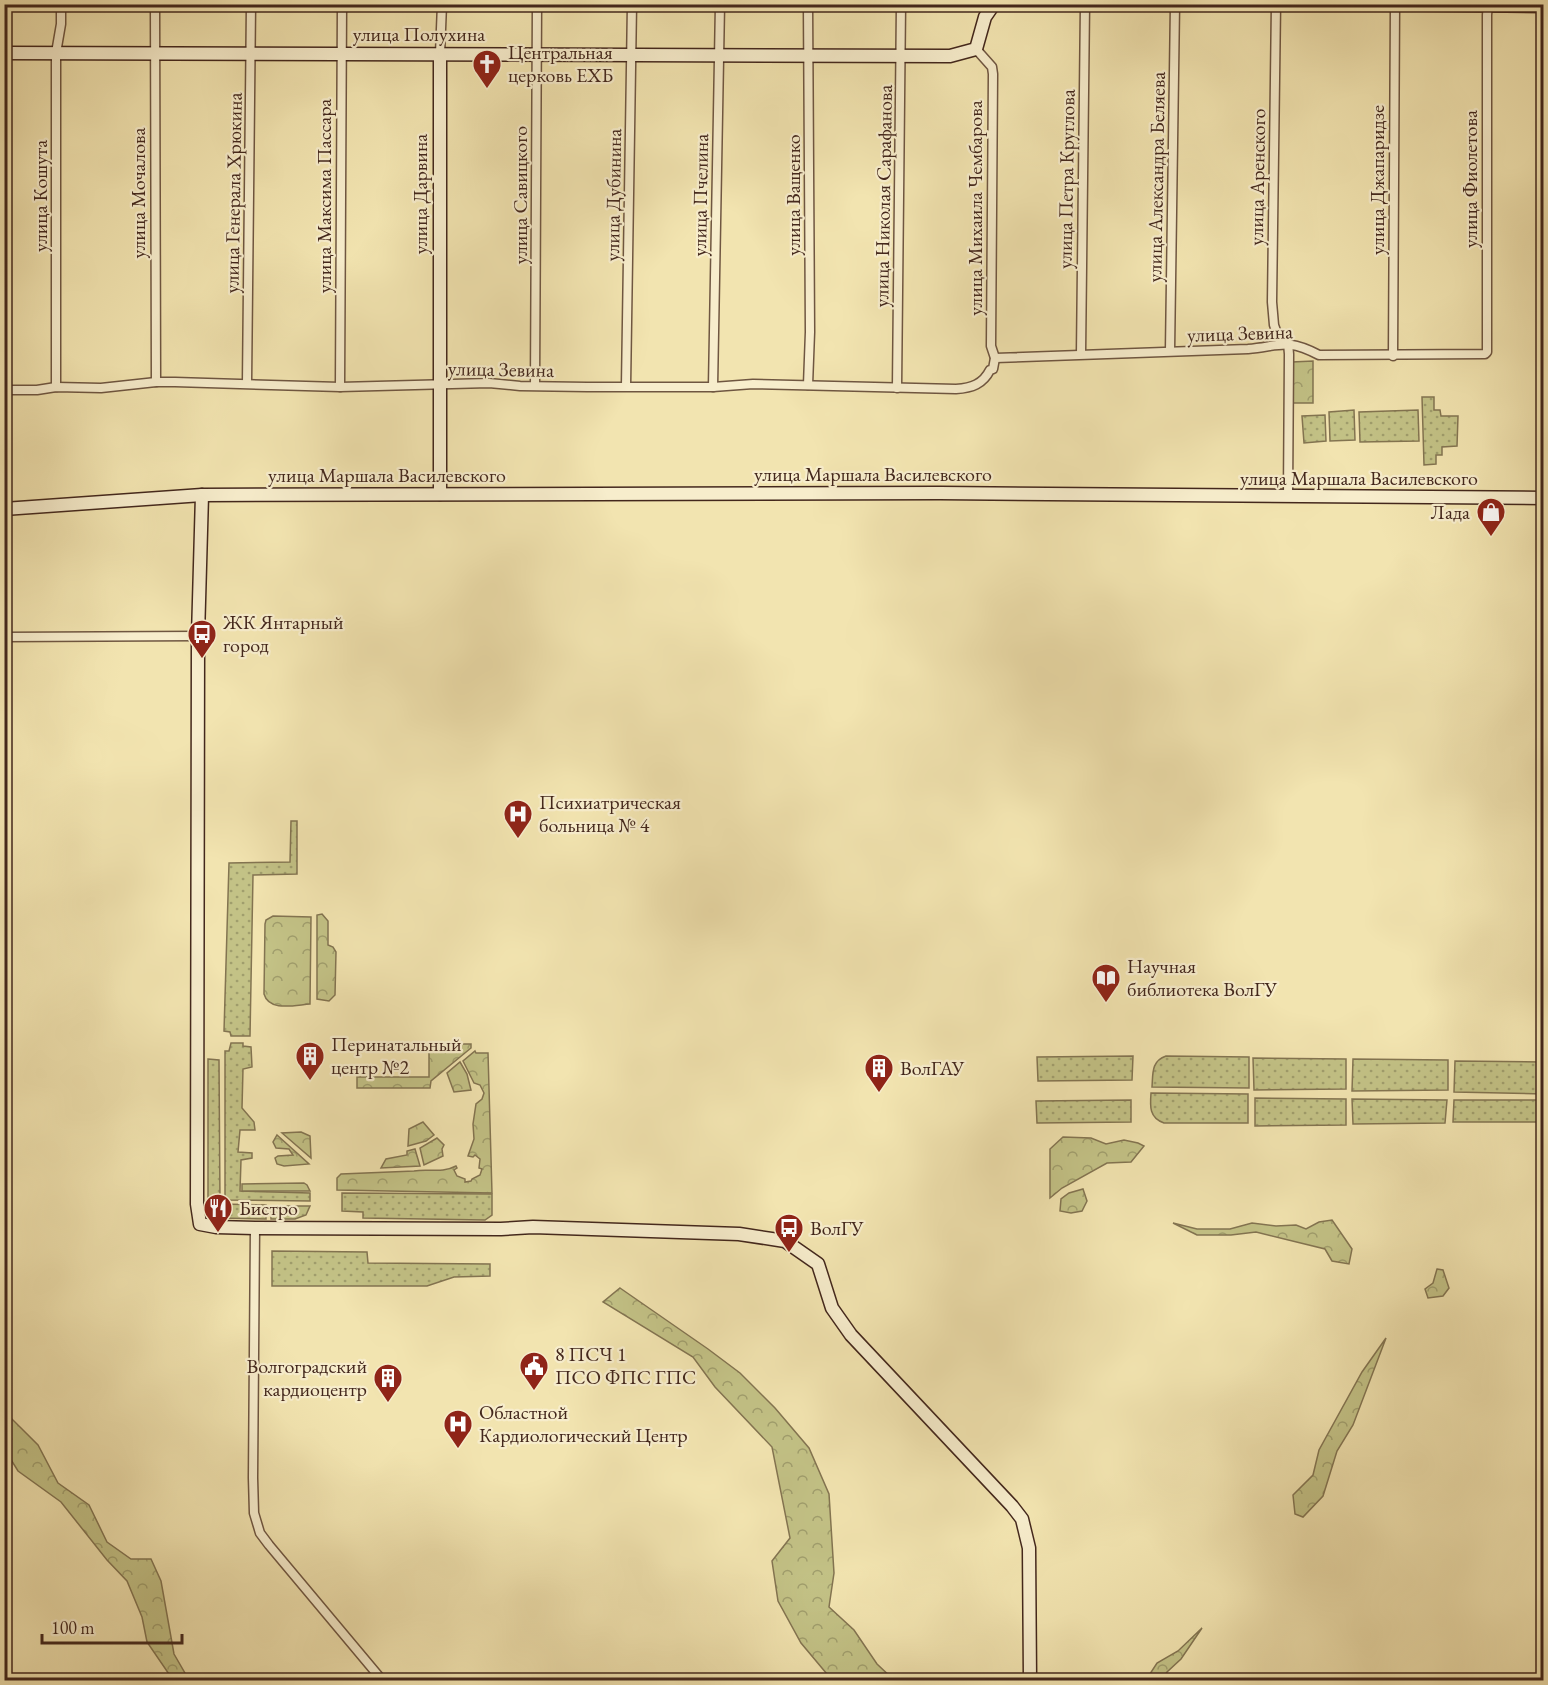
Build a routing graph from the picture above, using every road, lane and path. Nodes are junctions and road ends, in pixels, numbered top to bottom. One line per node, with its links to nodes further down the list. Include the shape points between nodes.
1 (61, 4): 21 (street, улица Кошута)
2 (155, 4): 22 (street, улица Мочалова)
3 (251, 4): 23 (street, улица Генерала Хрюкина)
4 (342, 4): 24 (street, улица Максима Пассара)
5 (442, 4): 25 (street, улица Дарвина)
6 (537, 4): 26 (street, улица Савицкого)
7 (632, 4): 27 (street, улица Дубинина)
8 (720, 4): 28 (street, улица Пчелина)
9 (808, 4): 29 (street, улица Ващенко)
10 (901, 4): 30 (street, улица Николая Сарафанова)
11 (994, 4): 19 (main road)
12 (1085, 4): 33 (street, улица Петра Круглова)
13 (1175, 4): 32 (street, улица Александра Беляева)
14 (1276, 4): 31 (street, улица Аренского, via 1272,302 1279,339)
15 (1382, 4): 16 (main road)
16 (1395, 5): 17 (main road); 35 (street, улица Джапаридзе)
17 (1488, 5): 18 (main road); 34 (street, улица Фиолетова)
18 (1544, 6)
19 (976, 49): 30 (main road, улица Полухина, via 950,56); 36 (street, улица Михаила Чембарова, via 993,74 991,346)
20 (4, 53): 21 (main road, улица Полухина)
21 (56, 53): 22 (main road, улица Полухина); 43 (street, улица Кошута)
22 (154, 53): 23 (main road, улица Полухина); 37 (street, улица Мочалова)
23 (251, 53): 24 (main road, улица Полухина); 38 (street, улица Генерала Хрюкина)
24 (340, 53): 25 (main road, улица Полухина); 44 (street, улица Максима Пассара)
25 (440, 54): 26 (main road, улица Полухина); 39 (main road, улица Дарвина)
26 (538, 55): 27 (main road, улица Полухина); 40 (street, улица Савицкого)
27 (632, 55): 28 (main road, улица Полухина); 42 (street, улица Дубинина)
28 (718, 56): 29 (main road, улица Полухина); 45 (street, улица Пчелина)
29 (808, 56): 30 (main road, улица Полухина); 41 (street, улица Ващенко)
30 (901, 56): 46 (street, улица Николая Сарафанова)
31 (1288, 344): 32 (street, улица Зевина); 35 (street, улица Зевина, via 1319,355); 50 (street)
32 (1170, 351): 33 (street, улица Зевина)
33 (1081, 354): 36 (street, улица Зевина)
34 (1485, 354): 35 (street, улица Зевина)
35 (1393, 356)
36 (995, 358): 46 (street, улица Зевина, via 993,369 982,382 966,388)
37 (156, 382): 38 (street, улица Зевина); 43 (street, улица Зевина, via 101,388)
38 (247, 383): 44 (street, улица Зевина)
39 (439, 384): 40 (street, улица Зевина); 44 (street, улица Зевина); 48 (main road, улица Дарвина)
40 (535, 385): 42 (street, улица Зевина)
41 (808, 385): 45 (street, улица Зевина); 46 (street, улица Зевина)
42 (626, 386): 45 (street, улица Зевина)
43 (56, 387): 47 (street, улица Зевина)
44 (340, 387)
45 (713, 387)
46 (897, 388)
47 (4, 390)
48 (440, 494): 49 (main road, улица Маршала Василевского); 50 (main road, улица Маршала Василевского)
49 (202, 495): 52 (main road, улица Маршала Василевского); 53 (main road)
50 (1288, 497): 51 (main road, улица Маршала Василевского)
51 (1544, 498)
52 (4, 509)
53 (198, 636): 54 (street); 55 (main road, via 197,1204 200,1224)
54 (4, 637)
55 (255, 1228): 56 (street, via 256,1523 269,1545); 57 (main road, via 533,1227 739,1234 784,1241 818,1264 832,1308 851,1335 1022,1519 1030,1559)
56 (382, 1680)
57 (1030, 1680)

